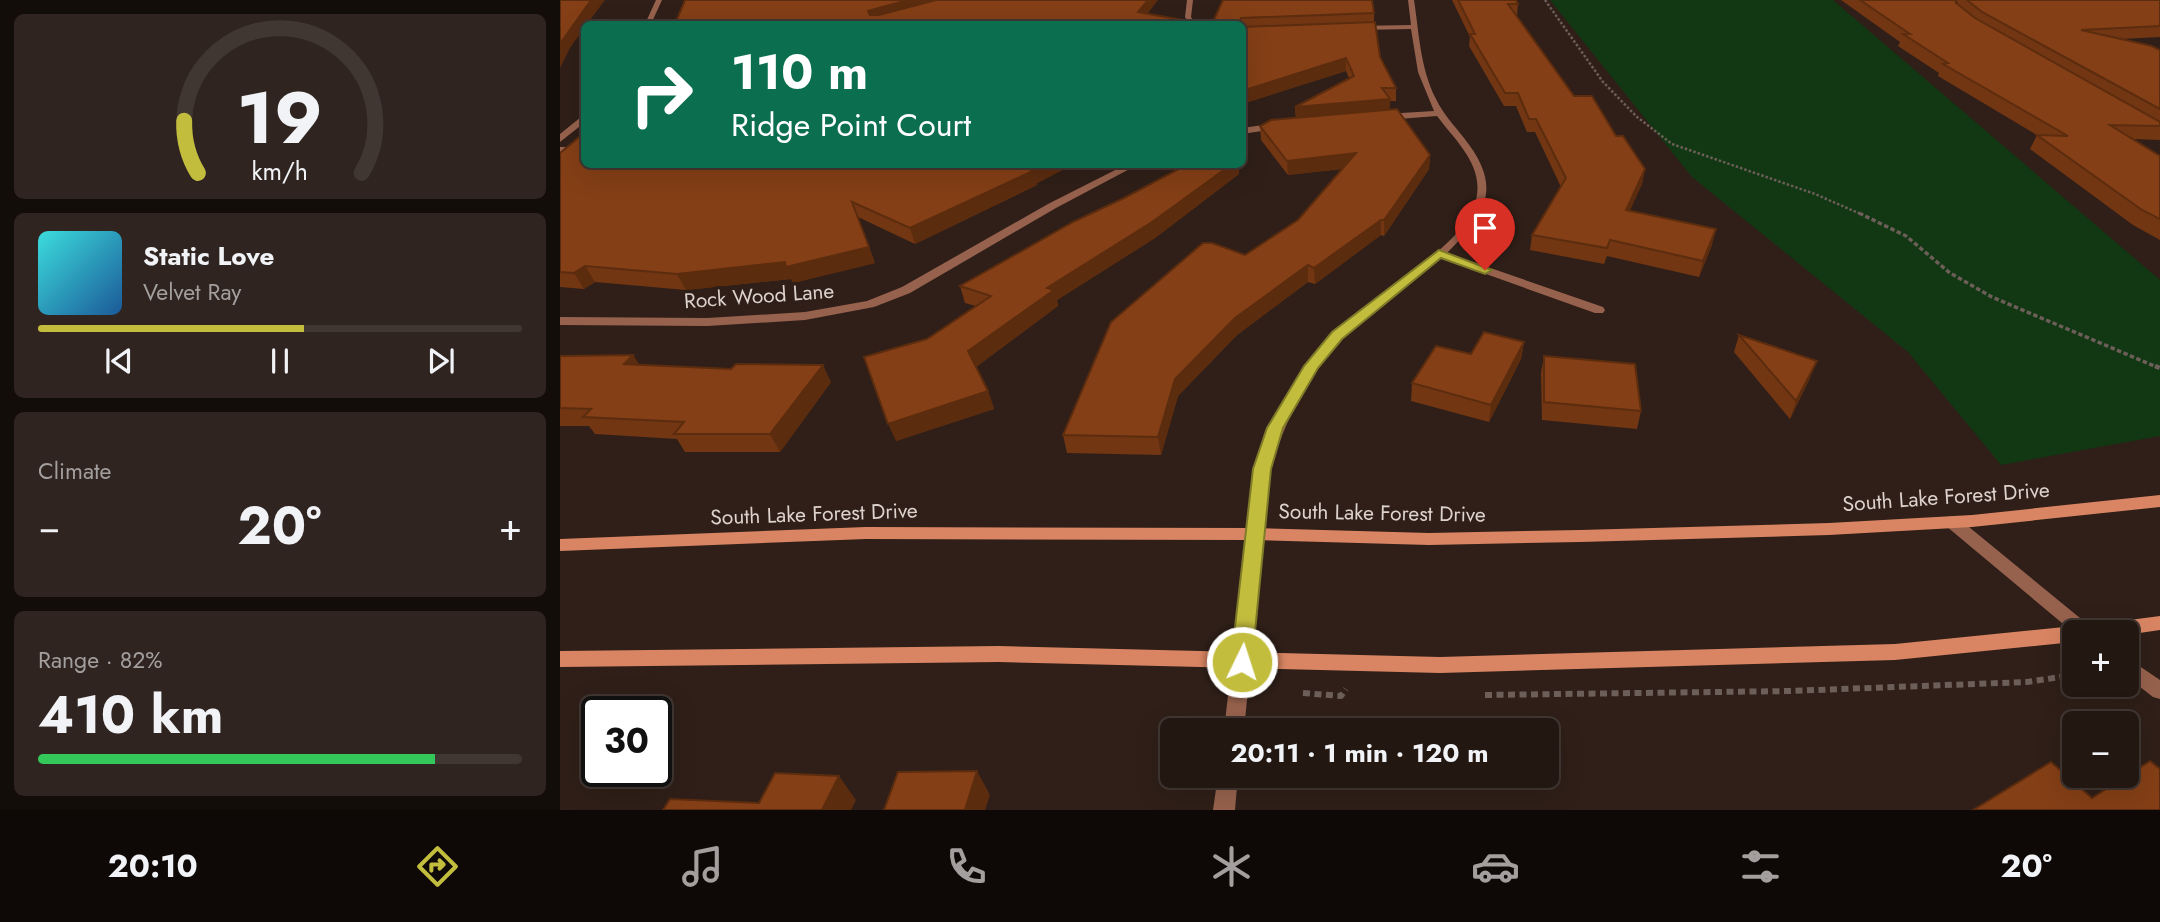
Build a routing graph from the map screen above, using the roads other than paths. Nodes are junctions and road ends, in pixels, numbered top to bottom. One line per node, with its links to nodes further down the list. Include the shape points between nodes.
1 (659, 0): 4 (street)
2 (1190, 0): 5 (street)
3 (1411, 0): 6 (street)
4 (649, 21)
5 (1190, 21)
6 (1416, 27): 7 (street); 8 (street, via 1419,60)
7 (1346, 29)
8 (1440, 113): 9 (street); 17 (street, via 1473,156 1483,195 1466,229)
9 (1375, 118)
10 (581, 122): 13 (street)
11 (1284, 126): 12 (street)
12 (1246, 131)
13 (560, 139)
14 (560, 150): 15 (street)
15 (581, 150)
16 (1127, 168): 19 (street, Rock Wood Lane, via 906,290 870,304 805,316 707,322)
17 (1439, 254): 18 (street); 22 (street, via 1359,315 1312,366 1275,428 1262,469)
18 (1599, 310)
19 (560, 321)
20 (2160, 501): 21 (main road, South Lake Forest Drive)
21 (1952, 522): 22 (main road, South Lake Forest Drive, via 1517,538); 24 (street)
22 (1254, 534): 23 (main road, South Lake Forest Drive, via 866,533); 29 (street)
23 (560, 545)
24 (2070, 620)
25 (2160, 623): 26 (main road)
26 (2139, 626)
27 (2062, 635): 29 (main road, via 1881,653 1440,665)
28 (560, 659): 29 (main road, via 999,654)
29 (1242, 662): 32 (street)
30 (2139, 675): 31 (street)
31 (2160, 691)
32 (1235, 718)
33 (1227, 788): 34 (street)
34 (1224, 810)

